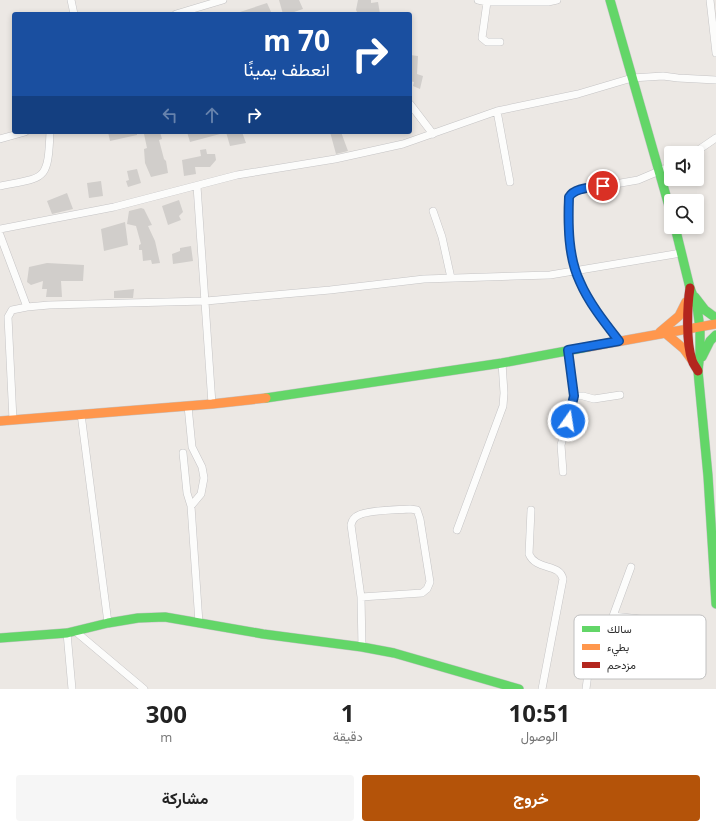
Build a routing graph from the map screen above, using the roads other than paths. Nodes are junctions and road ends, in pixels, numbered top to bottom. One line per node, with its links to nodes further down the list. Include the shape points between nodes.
1 (71, 0): 8 (street)
2 (223, 0): 9 (street)
3 (478, 0): 7 (street)
4 (557, 0): 7 (street)
5 (610, 0): 12 (street)
6 (710, 0): 11 (street)
7 (488, 2): 10 (street, via 482,38 488,42)
8 (74, 12)
9 (183, 12)
10 (500, 42)
11 (716, 52)
12 (632, 78): 13 (street, via 663,76); 15 (street, via 578,94); 23 (street)
13 (716, 80)
14 (412, 107): 18 (street)
15 (497, 111): 18 (street); 24 (street)
16 (18, 134): 20 (street)
17 (50, 134): 25 (street, via 47,164 42,174 36,179)
18 (433, 134): 26 (street, via 369,152 237,175)
19 (716, 138): 21 (street)
20 (0, 139)
21 (704, 146)
22 (664, 170): 23 (street)
23 (660, 172): 27 (street); 33 (street, via 638,180 575,191 571,194 568,219)
24 (510, 182)
25 (0, 186)
26 (197, 186): 29 (street, via 114,207); 36 (street)
27 (666, 194)
28 (433, 212): 34 (street, via 442,237)
29 (0, 229)
30 (0, 234): 37 (street)
31 (677, 234): 32 (street)
32 (682, 253): 33 (street); 35 (street)
33 (575, 270): 34 (street, via 550,275); 44 (street, via 588,298)
34 (450, 278): 36 (street)
35 (690, 293): 38 (street); 40 (street); 41 (street); 42 (street, via 677,319)
36 (206, 301): 37 (street); 50 (street)
37 (27, 307): 53 (street, via 12,310 8,317)
38 (716, 318)
39 (716, 324): 40 (street)
40 (699, 327): 41 (street); 46 (street)
41 (688, 329): 42 (street); 46 (street)
42 (661, 333): 44 (street); 46 (street)
43 (716, 335): 46 (street)
44 (619, 341): 45 (street)
45 (568, 350): 47 (street); 49 (street)
46 (697, 359): 59 (street)
47 (502, 363): 50 (street); 60 (street, via 503,406)
48 (620, 395): 49 (street, via 594,399)
49 (574, 396): 56 (street, via 561,445)
50 (212, 404): 51 (street)
51 (188, 406): 52 (street); 57 (street, via 192,446 204,478 201,494)
52 (81, 414): 53 (street); 65 (street)
53 (12, 420): 54 (street)
54 (0, 421)
55 (182, 453): 57 (street)
56 (563, 472)
57 (191, 506): 66 (street)
58 (531, 510): 74 (street, via 531,559 557,570 563,579)
59 (713, 521): 63 (street)
60 (457, 530)
61 (631, 567): 64 (street)
62 (361, 597): 62 (street, via 422,593 427,589 430,582 417,510 410,508 364,513 352,521); 69 (street)
63 (716, 604)
64 (613, 615)
65 (108, 623): 66 (street, via 158,617); 67 (street)
66 (199, 623): 69 (street)
67 (71, 632): 68 (street); 71 (street); 72 (street)
68 (0, 638)
69 (362, 647): 73 (street, via 427,661)
70 (587, 679): 75 (street)
71 (72, 689)
72 (144, 689)
73 (519, 689)
74 (542, 689)
75 (586, 689)

